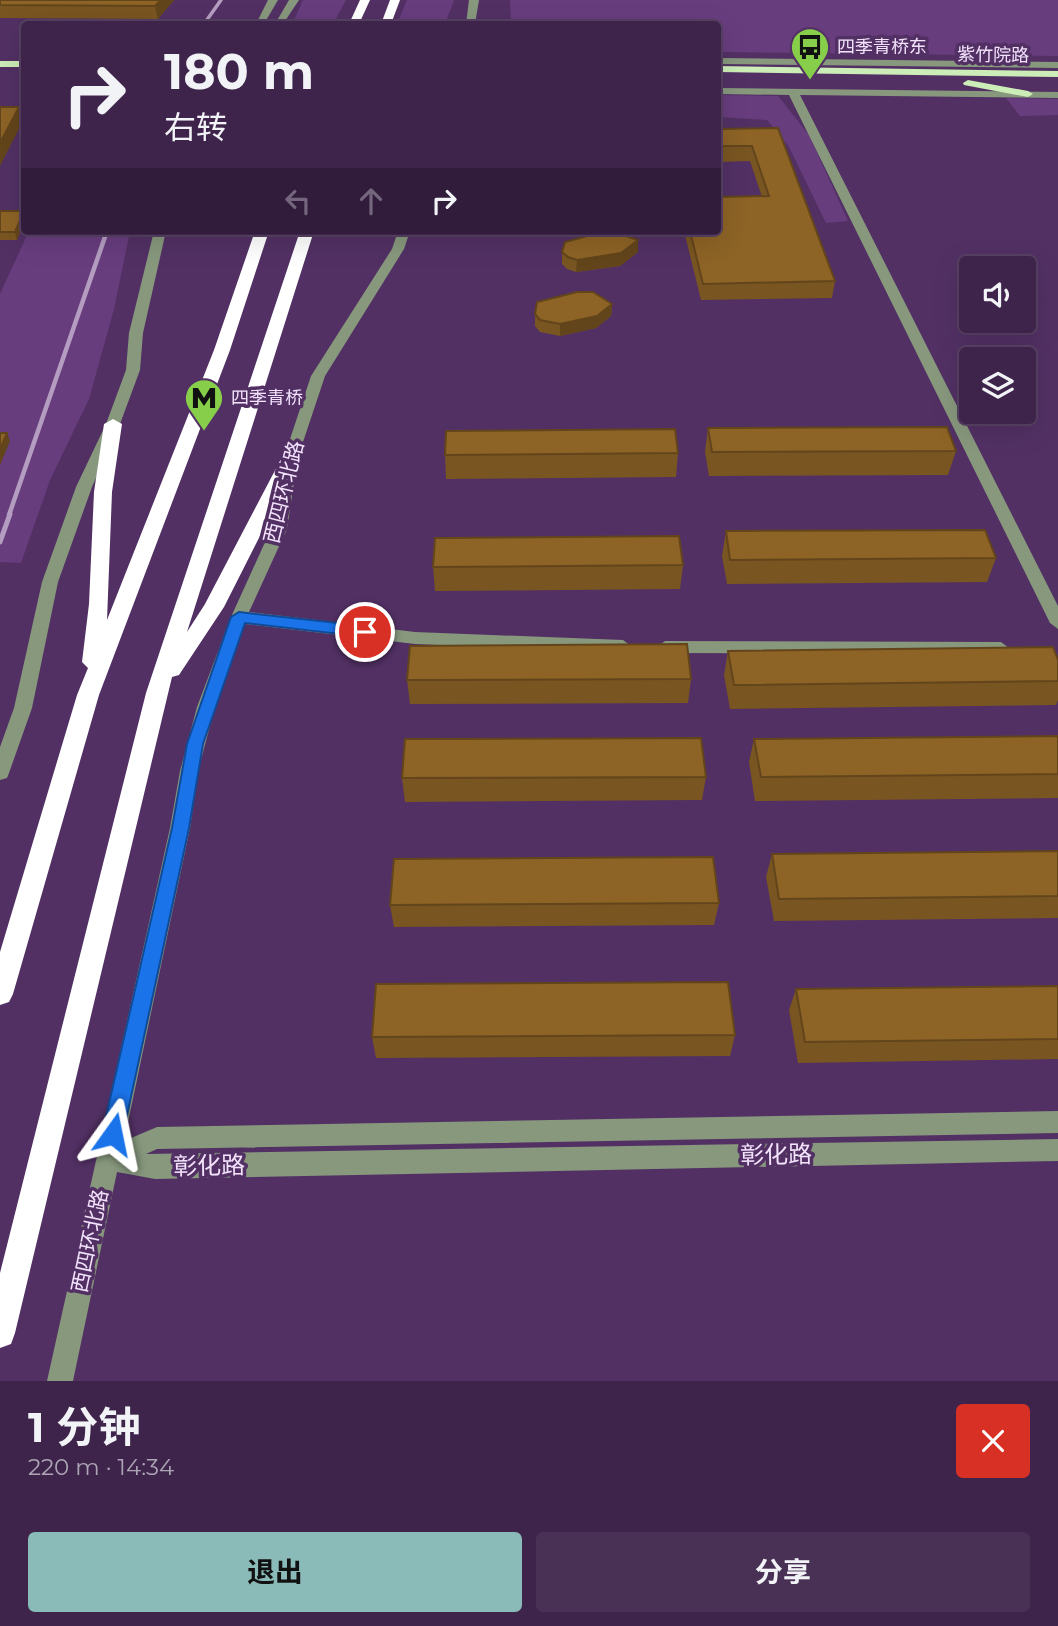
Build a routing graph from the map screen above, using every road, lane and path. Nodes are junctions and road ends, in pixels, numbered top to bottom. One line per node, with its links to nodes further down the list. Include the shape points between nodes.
1 (294, 0): 8 (street)
2 (365, 0): 9 (highway)
3 (396, 0): 10 (highway)
4 (474, 0): 6 (street)
5 (271, 5): 7 (street)
6 (471, 20)
7 (262, 21)
8 (283, 21)
9 (355, 21)
10 (387, 21)
11 (721, 61): 14 (street, 紫竹院路)
12 (0, 64): 13 (main road)
13 (21, 64)
14 (1058, 65)
15 (721, 69): 18 (main road, 紫竹院路)
16 (0, 73): 17 (main road)
17 (21, 73)
18 (1058, 74)
19 (721, 80): 20 (main road, 紫竹院路)
20 (968, 83): 21 (main road, 紫竹院路); 24 (main road)
21 (1058, 84)
22 (721, 91): 23 (street, 紫竹院路)
23 (793, 92): 24 (street, 紫竹院路); 33 (street)
24 (1027, 94): 25 (street, 紫竹院路)
25 (1058, 94)
26 (159, 235): 30 (street, via 136,333 133,370)
27 (261, 235): 36 (highway, via 222,350)
28 (306, 235): 35 (highway)
29 (403, 235): 31 (street, 西四环北路, via 318,376)
30 (113, 424): 36 (highway, via 103,492 99,604); 37 (street, via 84,487 50,582 23,708)
31 (291, 457): 32 (street, 西四环北路, via 279,529); 35 (highway, via 214,607)
32 (239, 617): 34 (street, via 415,638 701,649); 41 (street, 西四环北路, via 195,744)
33 (1058, 623)
34 (1017, 648)
35 (157, 693): 42 (highway)
36 (88, 695): 38 (highway)
37 (0, 773)
38 (0, 994)
39 (1058, 1122): 41 (street, 彰化路, via 158,1138)
40 (1058, 1150): 41 (street, 彰化路, via 155,1167)
41 (107, 1159): 43 (street, 西四环北路)
42 (0, 1333)
43 (60, 1381)

